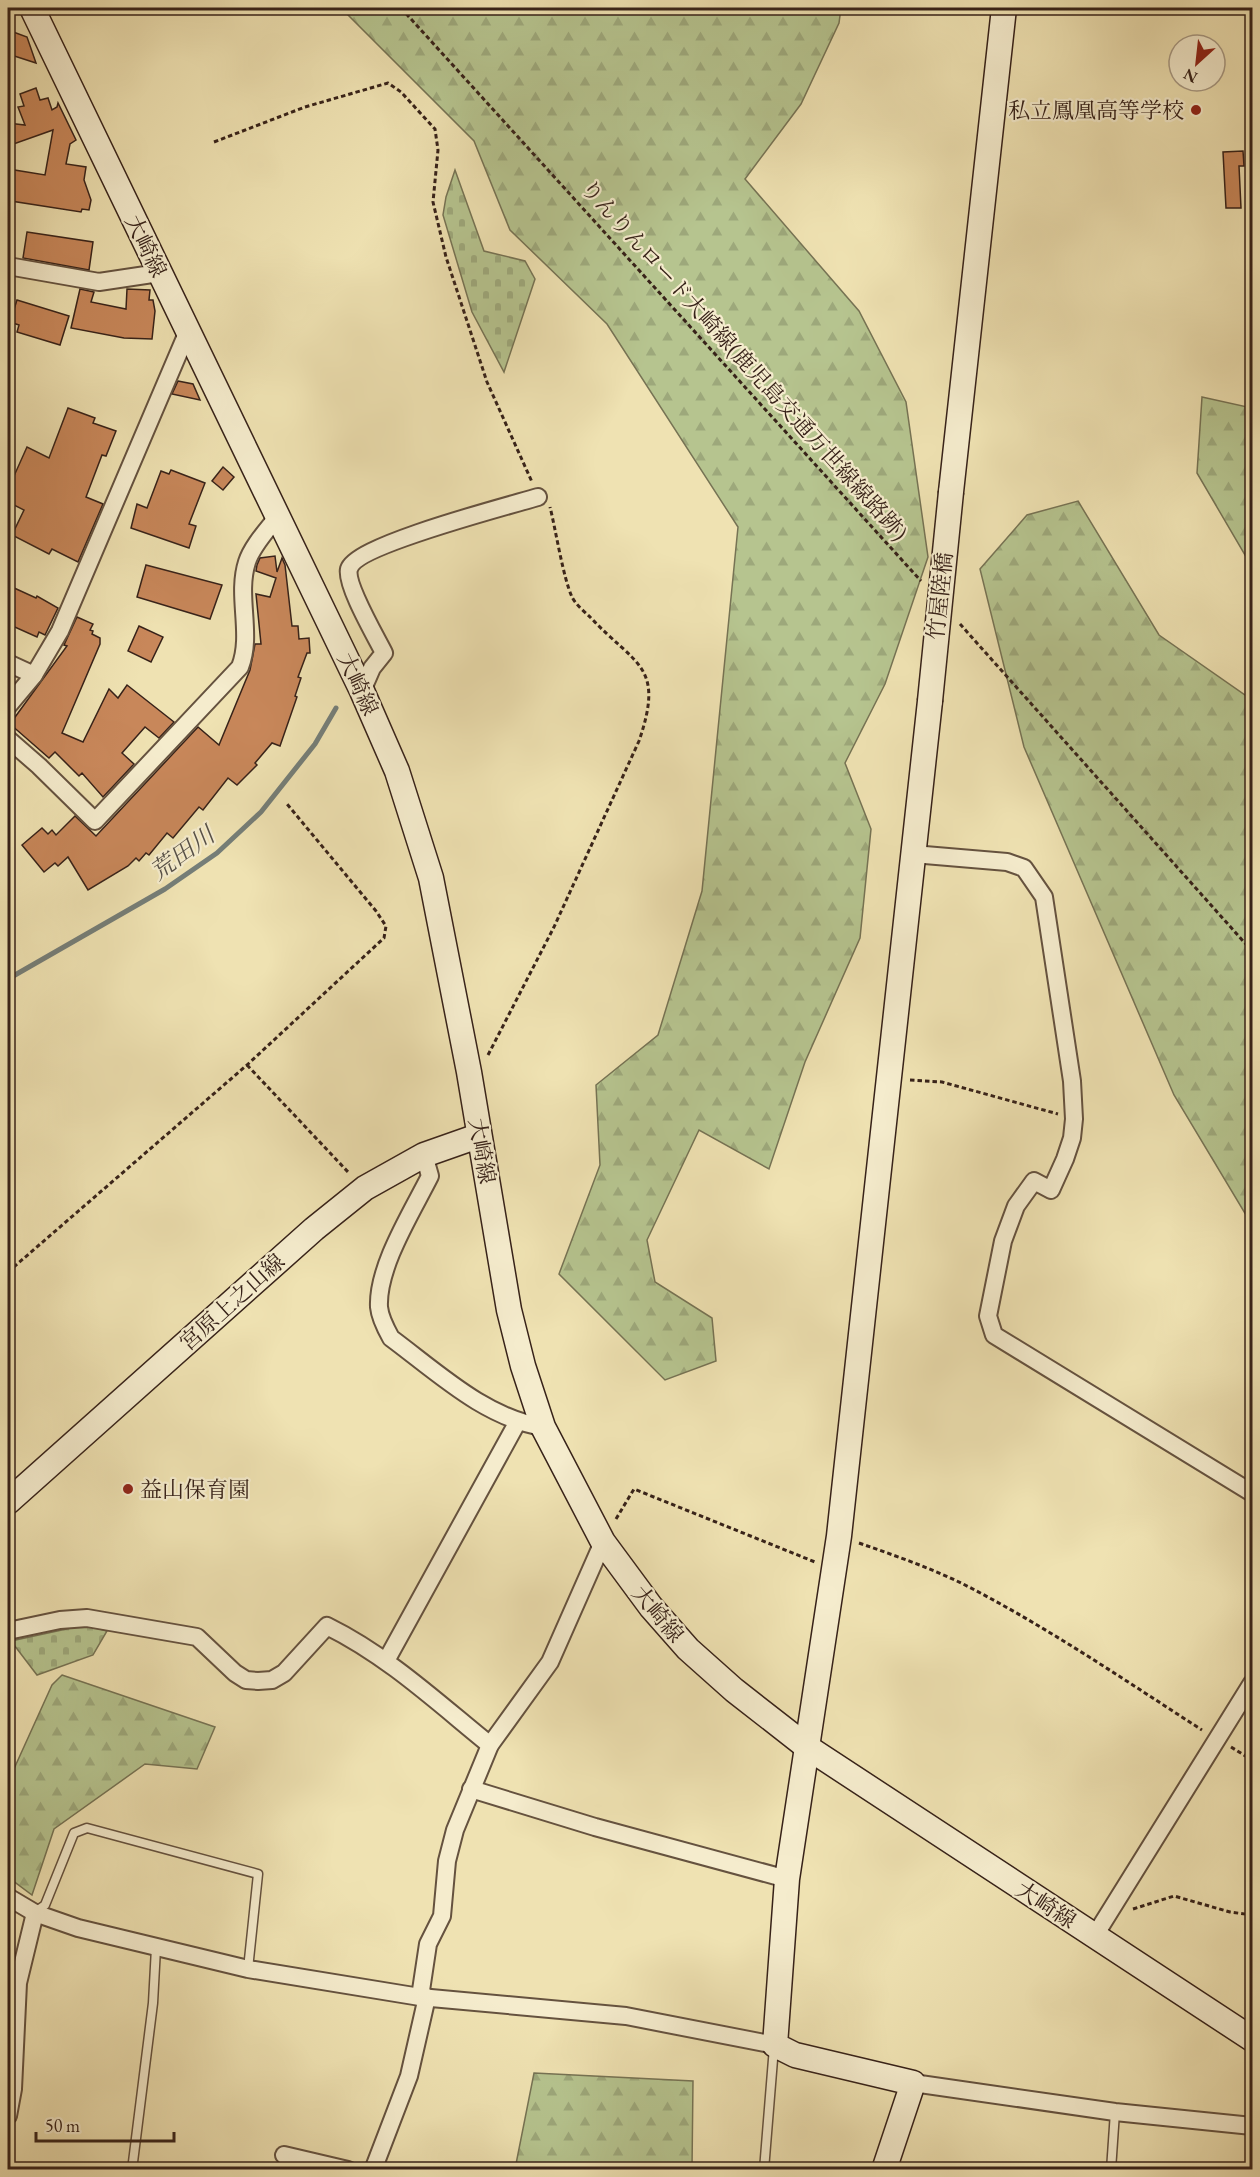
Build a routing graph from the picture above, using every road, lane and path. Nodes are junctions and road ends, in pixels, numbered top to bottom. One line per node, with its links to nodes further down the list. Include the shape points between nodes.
1 (32, 8): 6 (street, 大崎線)
2 (401, 8): 10 (path, りんりんロード大崎線(鹿児島交通万世線線路跡))
3 (1004, 8): 18 (street, 竹屋陸橋, bridge)
4 (214, 142): 8 (path, via 305,107 388,82 435,129 438,150 434,202 446,257 487,382)
5 (8, 266): 6 (street, via 99,282)
6 (159, 273): 7 (street, 大崎線)
7 (188, 331): 9 (street, 大崎線); 13 (street, via 60,632)
8 (538, 497): 14 (street, via 381,545 354,561 349,568 351,582 384,653); 21 (path, via 549,501 572,598 634,656 649,688 648,715 554,927 490,1053)
9 (278, 516): 14 (street, 大崎線); 16 (street, via 247,561 245,654 240,667 95,821)
10 (924, 584)
11 (953, 616): 19 (path)
12 (8, 663): 13 (street)
13 (34, 675): 15 (street)
14 (362, 691): 21 (street, 大崎線, via 397,771 430,878)
15 (8, 706)
16 (8, 739)
17 (287, 804): 20 (path, via 386,926 377,947)
18 (913, 854): 22 (street, 竹屋陸橋); 23 (street, via 1024,867 1044,897 1072,1081)
19 (1252, 951)
20 (247, 1065): 26 (path); 27 (path)
21 (469, 1072): 24 (street, 大崎線)
22 (891, 1078): 23 (path, via 942,1082); 32 (street, 竹屋陸橋)
23 (1074, 1119): 30 (street, via 1065,1160 1051,1190 1034,1181 1016,1206 997,1267 988,1316 994,1335)
24 (478, 1136): 25 (street, 宮原上之山線); 29 (street, 大崎線, via 508,1310)
25 (424, 1155): 26 (street, 宮原上之山線); 28 (street, via 430,1176 383,1280 379,1308 384,1325 391,1338 485,1406)
26 (365, 1188): 31 (street, 宮原上之山線)
27 (8, 1272)
28 (517, 1423): 29 (street); 36 (street)
29 (543, 1427): 33 (street, 大崎線)
30 (1252, 1493)
31 (8, 1502)
32 (839, 1536): 34 (street, 竹屋陸橋); 38 (path, via 969,1587 1061,1639)
33 (603, 1542): 34 (path, via 634,1489); 39 (street, via 550,1662); 40 (street, 大崎線, via 688,1649)
34 (833, 1570): 40 (street, 竹屋陸橋)
35 (8, 1631): 36 (street, via 87,1618 197,1637 246,1680 272,1680 284,1673 327,1626)
36 (386, 1661): 39 (street)
37 (1252, 1683): 38 (street)
38 (1217, 1739): 41 (path); 46 (street)
39 (490, 1745): 42 (street)
40 (807, 1747): 43 (street, 竹屋陸橋); 48 (street, 大崎線)
41 (1252, 1760)
42 (471, 1789): 43 (street); 51 (street, via 447,1861 442,1916 428,1944)
43 (787, 1880): 53 (street, 竹屋陸橋)
44 (8, 1897): 45 (street)
45 (35, 1913): 49 (street); 50 (lane, via 45,1905 74,1833 87,1827 258,1874); 56 (street, via 18,1983)
46 (1110, 1915): 47 (path, via 1174,1896); 48 (street)
47 (1252, 1916)
48 (1095, 1937): 52 (street, 大崎線)
49 (156, 1948): 50 (street); 59 (lane)
50 (248, 1970): 51 (street)
51 (424, 1997): 53 (street, via 626,2016); 61 (street, via 409,2076)
52 (1252, 2039)
53 (774, 2044): 54 (street, via 795,2055); 62 (lane)
54 (913, 2083): 55 (street); 63 (street)
55 (1115, 2112): 57 (street); 64 (lane)
56 (8, 2116)
57 (1252, 2126)
58 (284, 2155): 60 (street)
59 (132, 2169)
60 (348, 2169)
61 (373, 2169)
62 (764, 2169)
63 (884, 2169)
64 (1111, 2169)

